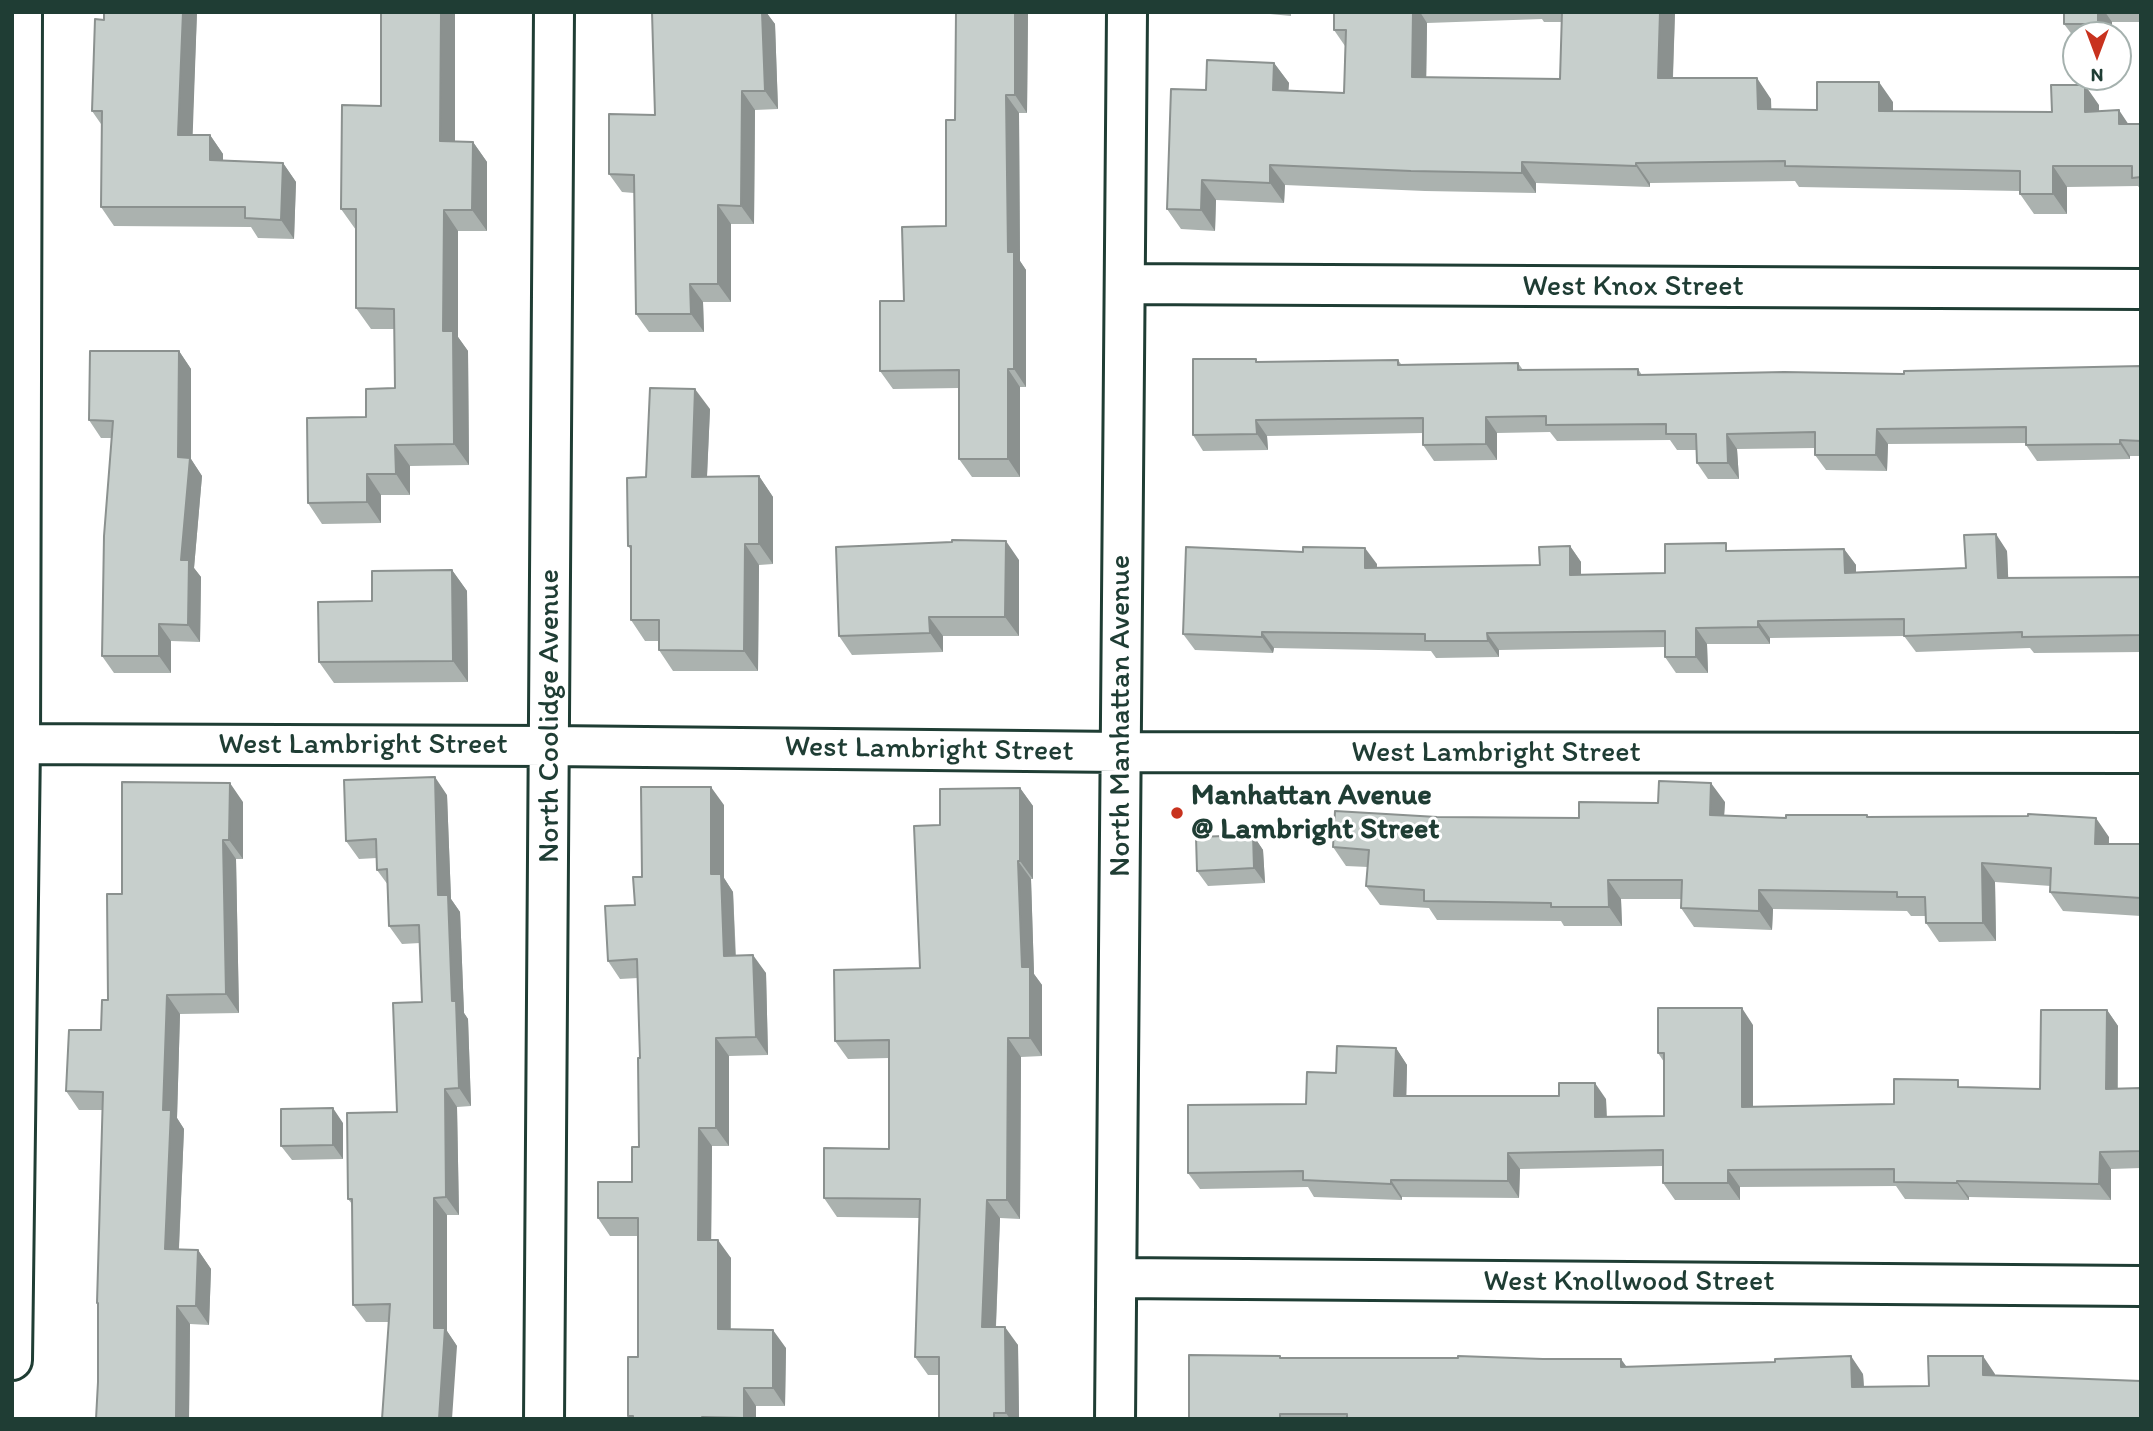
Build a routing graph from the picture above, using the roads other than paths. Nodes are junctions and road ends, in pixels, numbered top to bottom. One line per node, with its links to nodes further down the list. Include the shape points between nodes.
1 (22, 12): 6 (street)
2 (554, 12): 7 (street, North Coolidge Avenue)
3 (1127, 12): 4 (street, North Manhattan Avenue)
4 (1125, 284): 5 (street, West Knox Street); 8 (street, North Manhattan Avenue)
5 (2141, 289)
6 (16, 744): 7 (street, West Lambright Street); 12 (street)
7 (550, 746): 8 (street, West Lambright Street); 13 (street, North Coolidge Avenue)
8 (1121, 752): 9 (street, West Lambright Street); 10 (street, North Manhattan Avenue)
9 (2141, 753)
10 (1116, 1278): 11 (street, West Knollwood Street); 14 (street, North Manhattan Avenue)
11 (2141, 1286)
12 (12, 1360)
13 (544, 1419)
14 (1115, 1419)

